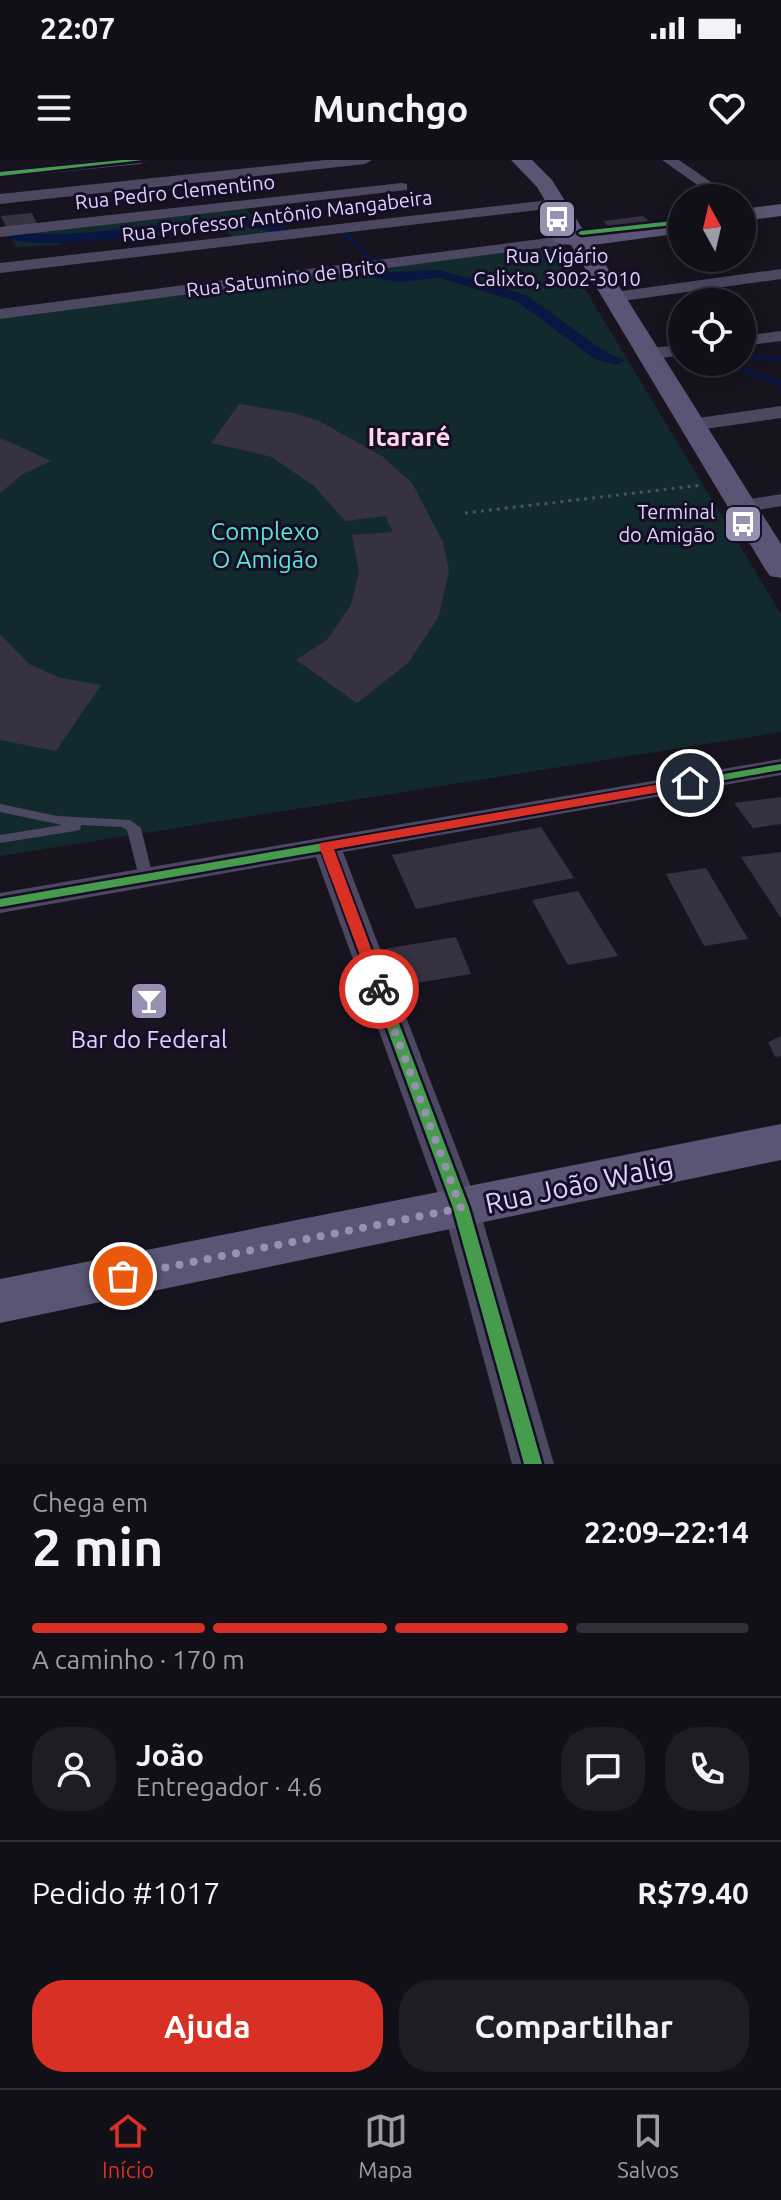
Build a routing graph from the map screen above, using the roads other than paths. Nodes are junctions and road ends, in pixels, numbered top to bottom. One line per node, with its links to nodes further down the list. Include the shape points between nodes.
1 (94, 160): 7 (street)
2 (140, 160): 7 (street)
3 (365, 160): 9 (street)
4 (374, 160): 13 (street)
5 (521, 160): 10 (main road)
6 (669, 160): 8 (street)
7 (0, 172)
8 (705, 184)
9 (0, 199)
10 (558, 204): 13 (street, Rua Professor Antônio Mangabeira); 16 (main road)
11 (781, 213): 12 (main road)
12 (756, 214)
13 (436, 223): 15 (street, Rua Pedro Clementino); 16 (street, Rua Satumino de Brito); 18 (street, Rua Satumino de Brito); 18 (street, Rua Professor Antônio Mangabeira)
14 (668, 226): 16 (main road, Rua Satumino de Brito)
15 (0, 232)
16 (576, 237): 19 (main road)
17 (781, 274): 19 (street)
18 (7, 295)
19 (615, 297): 23 (main road)
20 (781, 336): 21 (street)
21 (756, 339)
22 (668, 352): 23 (street)
23 (649, 354): 25 (main road)
24 (781, 412): 25 (street)
25 (691, 425): 27 (main road)
26 (781, 500): 27 (street)
27 (741, 507): 28 (main road)
28 (781, 569)
29 (781, 767): 33 (street)
30 (0, 808): 31 (lane, via 57,820)
31 (103, 822): 32 (lane); 34 (lane, via 134,828)
32 (0, 839)
33 (326, 846): 34 (street); 37 (street)
34 (146, 877): 35 (street)
35 (0, 903)
36 (781, 1142): 37 (main road, Rua João Walig)
37 (461, 1208): 38 (main road, Rua João Walig); 39 (street)
38 (0, 1301)
39 (533, 1464)

